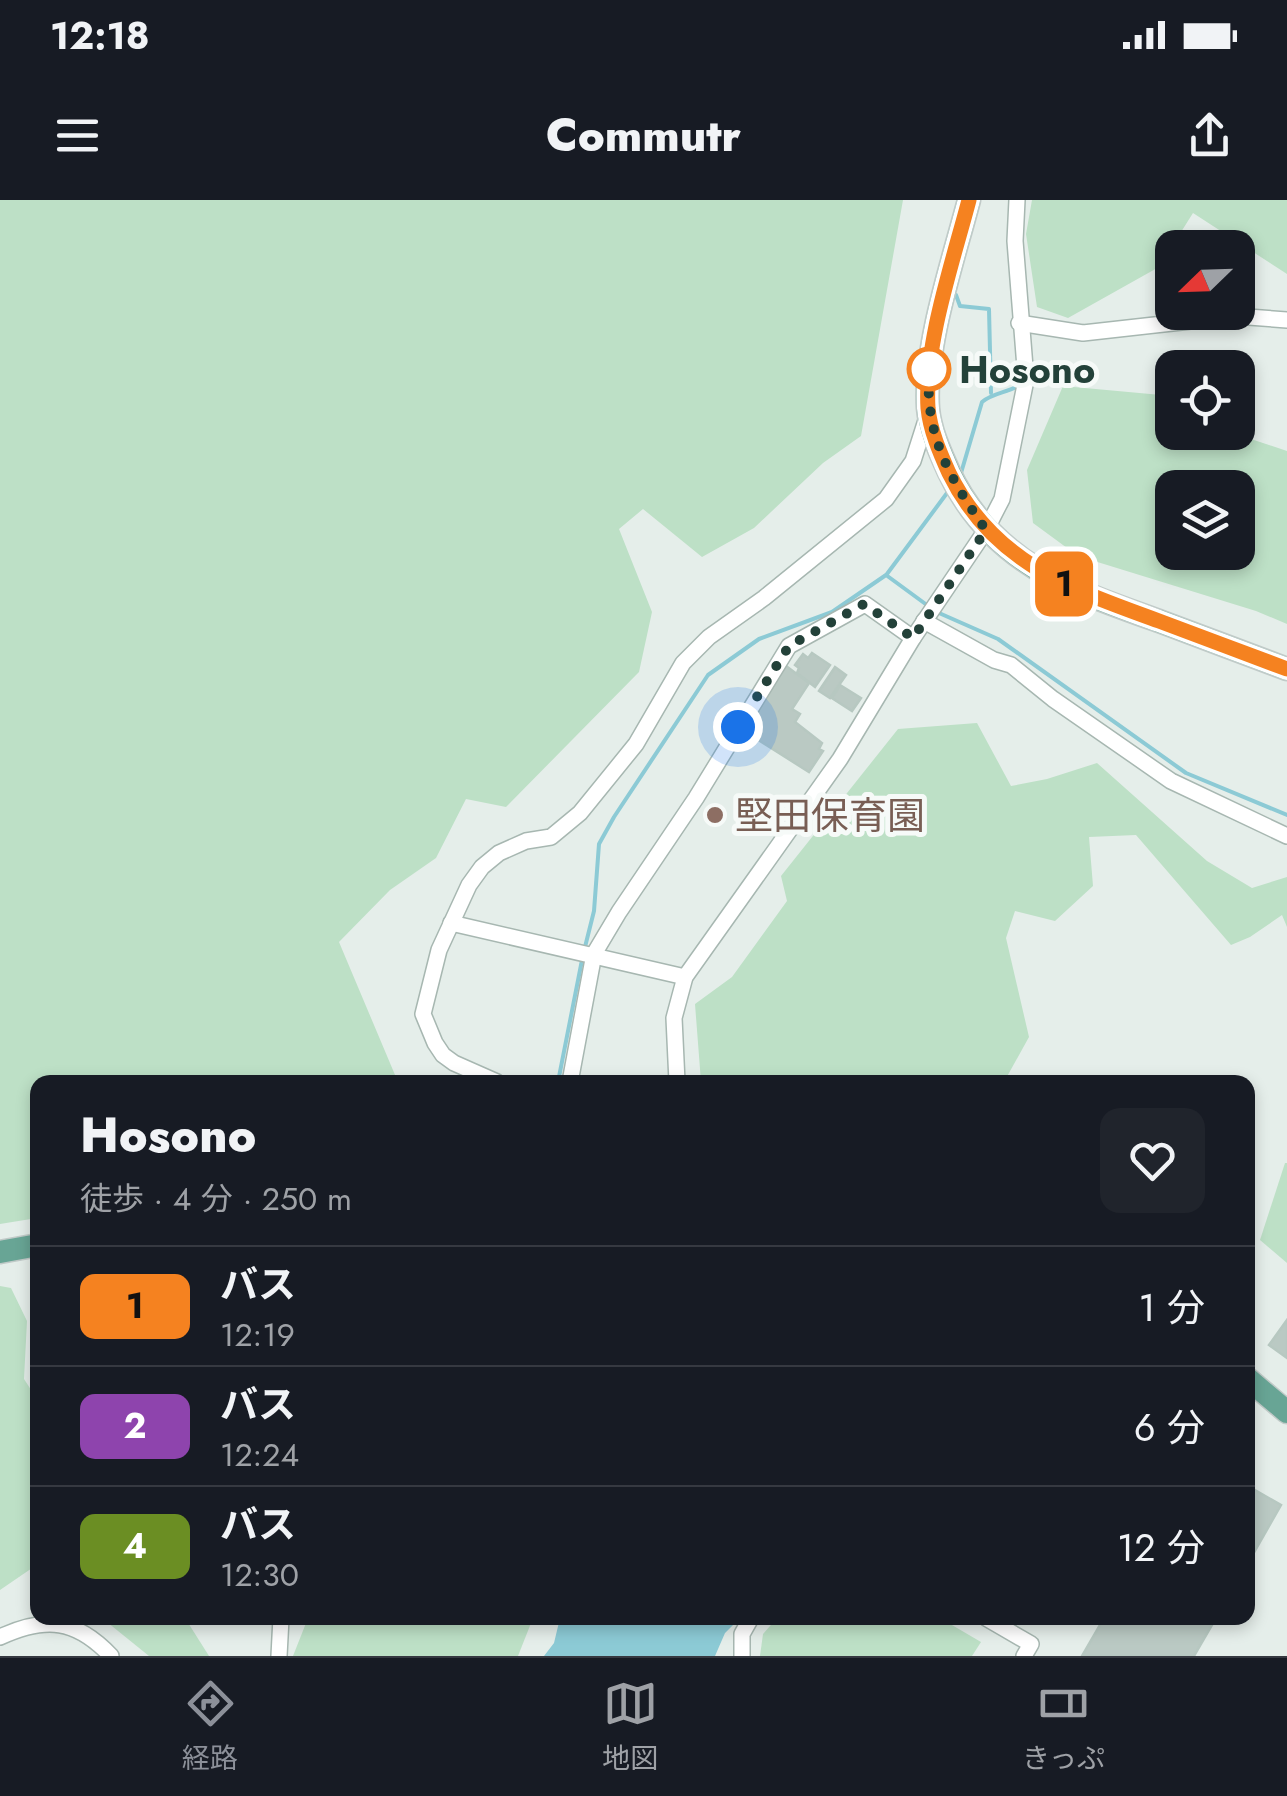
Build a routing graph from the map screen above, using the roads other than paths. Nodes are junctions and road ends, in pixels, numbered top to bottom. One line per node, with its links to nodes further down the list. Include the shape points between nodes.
1 (969, 200): 5 (main road, via 929,368)
2 (1017, 200): 4 (street)
3 (1287, 320): 4 (street, via 1235,316 1083,333)
4 (1019, 323): 6 (street, via 1024,398 1002,499)
5 (928, 412): 6 (main road, via 958,490); 11 (street, via 912,461 886,499 697,649 592,801 550,837 513,847 482,867)
6 (986, 530): 7 (street); 9 (main road, via 1043,574 1086,595)
7 (926, 619): 8 (street); 10 (street, via 1011,666 1171,781)
8 (913, 638): 12 (street, via 864,604 789,646); 13 (street, via 840,759)
9 (1287, 669)
10 (1287, 836)
11 (451, 923): 12 (street); 14 (street, via 424,1014 443,1054)
12 (588, 952): 13 (street); 15 (street)
13 (686, 977): 16 (street, via 674,1018)
14 (480, 1075)
15 (571, 1075)
16 (677, 1075)
17 (30, 1246): 18 (main road)
18 (0, 1252)
19 (1255, 1385): 20 (main road)
20 (1287, 1412)
21 (31, 1625): 26 (street)
22 (57, 1625): 27 (street, via 91,1634)
23 (281, 1625): 28 (street)
24 (747, 1625): 29 (street)
25 (998, 1625): 30 (street, via 1031,1644)
26 (0, 1637)
27 (111, 1656)
28 (279, 1656)
29 (742, 1656)
30 (1024, 1656)

